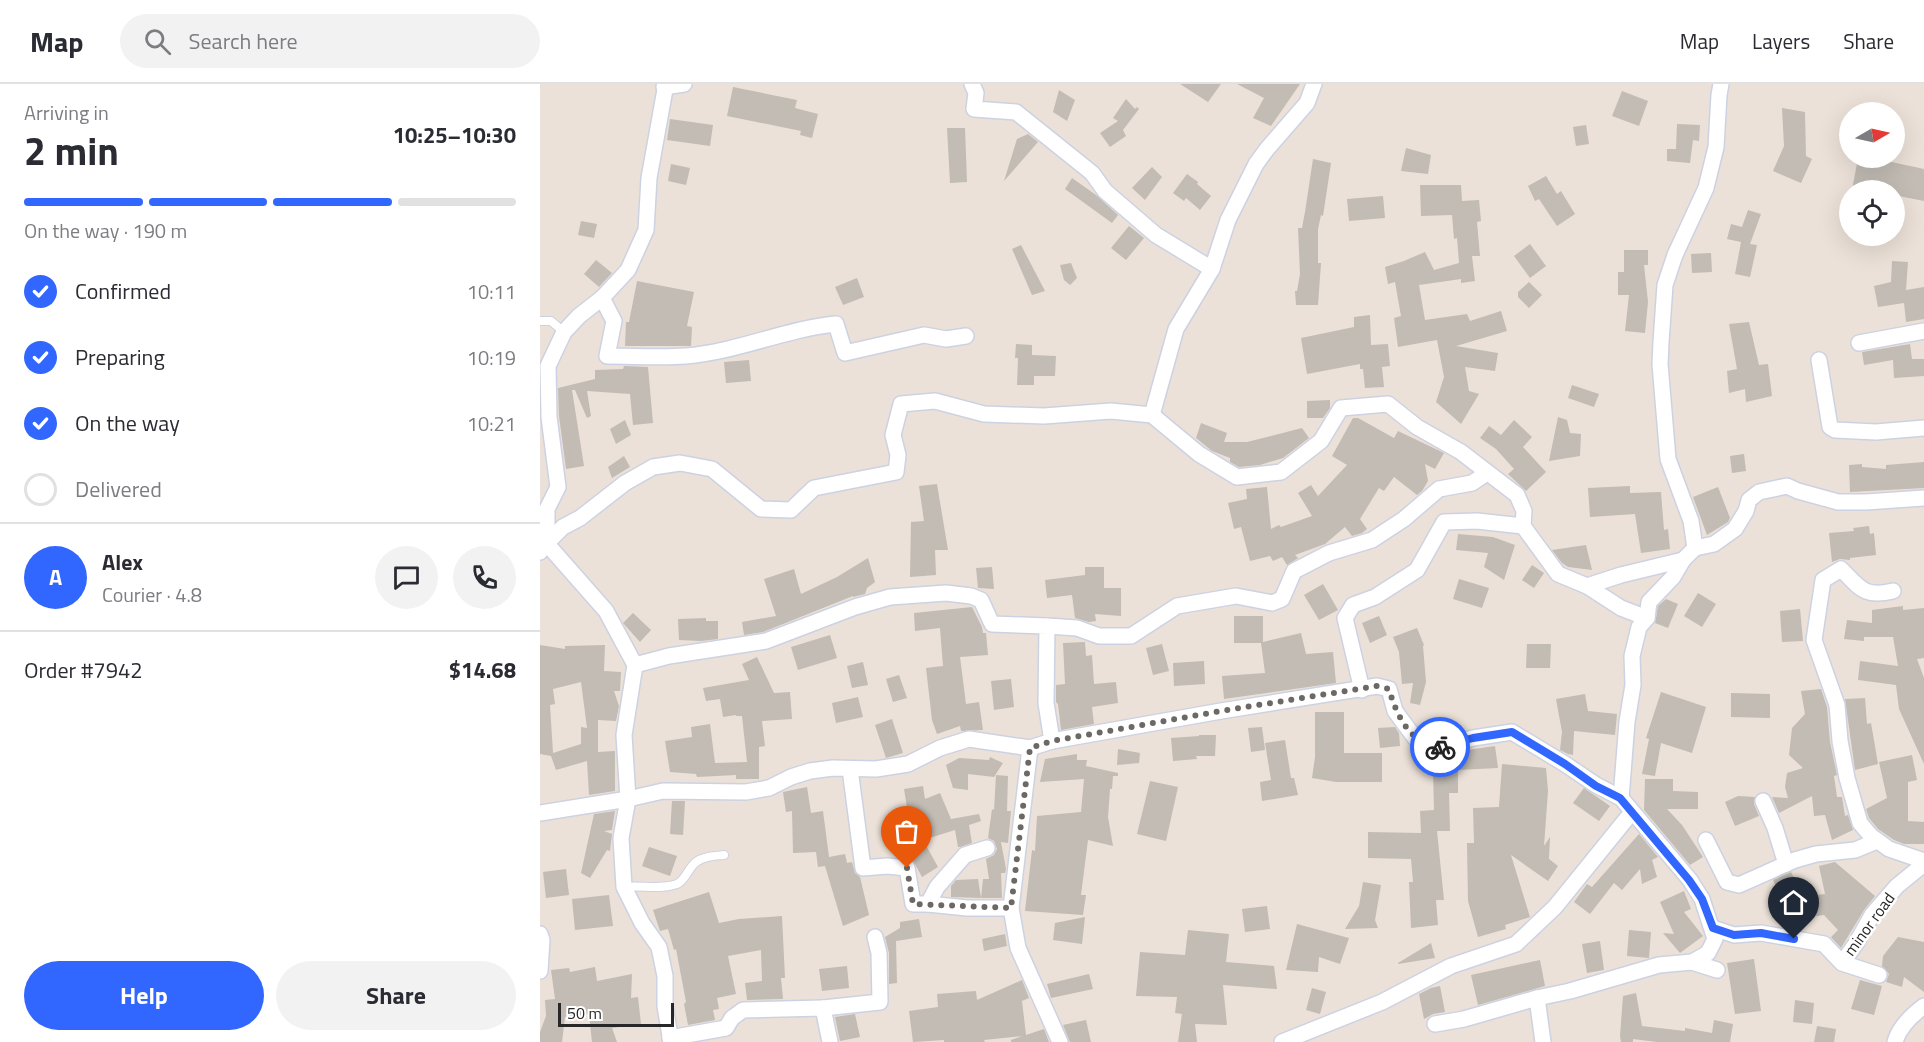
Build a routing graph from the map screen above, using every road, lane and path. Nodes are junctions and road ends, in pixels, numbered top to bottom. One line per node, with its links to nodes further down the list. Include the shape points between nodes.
1 (684, 84): 5 (street)
2 (972, 84): 6 (street, via 976,93 974,109 1016,112 1092,173 1105,191 1156,235)
3 (1314, 84): 6 (street, via 1307,103 1256,164 1228,220)
4 (1721, 84): 20 (street, via 1716,147 1706,188 1665,285 1661,342 1668,459 1690,521)
5 (665, 86): 7 (street, via 649,178 646,231 628,270)
6 (1212, 269): 14 (street, via 1176,329)
7 (602, 298): 10 (street); 11 (street, via 614,321 607,356 687,356 760,342 811,326 836,324 845,353 924,335 946,339)
8 (540, 321): 10 (lane, via 551,321)
9 (1924, 331): 12 (street)
10 (564, 332): 19 (street, via 548,366 549,417 558,487 547,509)
11 (966, 336)
12 (1858, 343)
13 (1819, 360): 15 (street, via 1830,427 1876,432)
14 (1152, 415): 16 (street, via 1199,454 1237,477 1281,472 1321,441 1341,408 1388,404); 19 (street, via 1111,411 1044,416 984,414 935,401 901,404 893,435 898,455 896,472 814,488 791,510 761,509 712,469 680,463 653,467 563,526)
15 (1924, 428)
16 (1487, 473): 18 (street, via 1517,495 1524,511); 25 (street, via 1472,483 1439,489 1372,540 1329,553 1294,571 1282,599 1272,603 1236,596 1177,606 1131,636 1099,636 1077,628)
17 (1924, 498): 20 (street, via 1838,502 1787,486 1759,492 1749,500 1735,529 1714,544)
18 (1523, 526): 22 (street, via 1558,574); 27 (street, via 1477,520 1444,522 1417,570 1375,597 1353,605 1345,618)
19 (543, 548): 26 (street, via 606,611)
20 (1695, 548): 21 (street)
21 (1683, 560): 22 (street); 24 (street, via 1649,602)
22 (1587, 586): 24 (street, via 1621,608)
23 (1893, 591): 37 (street, via 1863,591 1841,569 1823,580 1814,640 1837,705 1840,741 1860,823)
24 (1647, 618): 31 (street, via 1639,627 1632,656 1633,685)
25 (1047, 626): 26 (street, via 992,624 981,600 971,596 946,593 890,597 766,640); 28 (street, via 1046,703)
26 (635, 665): 32 (street, via 624,735)
27 (1362, 690): 28 (street); 31 (street, via 1377,686 1389,689 1395,711 1415,738 1438,748 1512,732)
28 (1052, 741): 29 (street)
29 (1030, 748): 30 (street, via 969,739 908,764); 44 (street)
30 (850, 769): 32 (street, via 810,771 769,788 746,792 663,791); 43 (street, via 863,868 907,868 913,904)
31 (1620, 798): 34 (street)
32 (628, 799): 35 (street); 42 (street, via 621,838)
33 (1763, 801): 41 (street)
34 (1632, 812): 45 (street, via 1689,880 1702,899); 58 (street, via 1555,907 1516,945 1451,966 1382,1002)
35 (540, 813)
36 (1706, 840): 41 (street, via 1727,882 1733,885)
37 (1877, 841): 40 (street); 41 (street, via 1855,850 1816,854)
38 (987, 848): 43 (street, via 965,855)
39 (724, 855): 42 (lane, via 706,856 695,863 681,882 664,888)
40 (1924, 863): 45 (street, minor road, via 1872,915 1842,963 1824,944 1761,933 1734,935)
41 (1786, 864)
42 (624, 887): 55 (street, via 659,947)
43 (928, 904): 44 (street)
44 (1011, 908): 57 (street, via 1018,948)
45 (1713, 928): 48 (street, via 1715,939 1708,953)
46 (540, 934): 50 (street)
47 (875, 937): 53 (street, via 880,1002)
48 (1692, 962): 49 (street); 51 (street, via 1659,965)
49 (1717, 970)
50 (540, 971)
51 (1537, 998): 54 (street); 59 (street)
52 (1924, 1006): 60 (street, via 1907,1022)
53 (823, 1008): 55 (street, via 743,1010 726,1028); 56 (street)
54 (1436, 1024)
55 (670, 1040)
56 (830, 1042)
57 (1060, 1042)
58 (1282, 1042)
59 (1543, 1042)
60 (1895, 1042)

